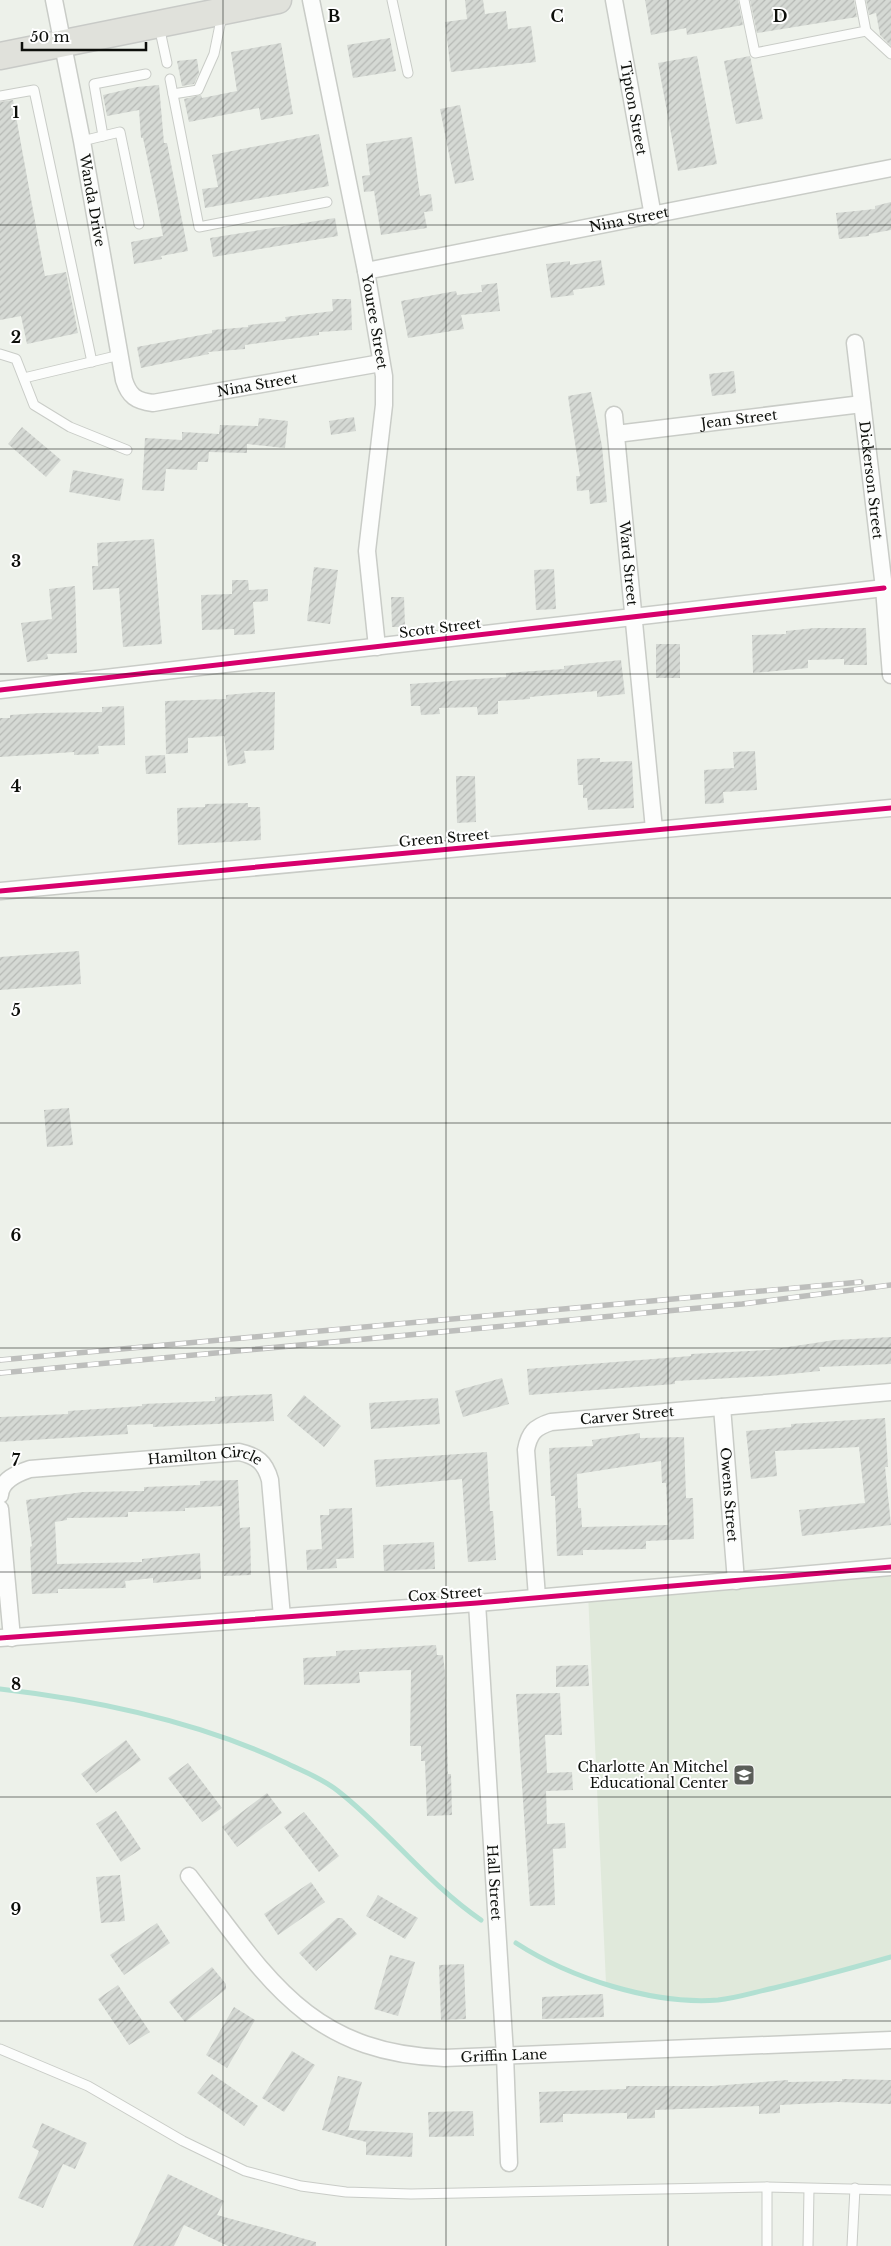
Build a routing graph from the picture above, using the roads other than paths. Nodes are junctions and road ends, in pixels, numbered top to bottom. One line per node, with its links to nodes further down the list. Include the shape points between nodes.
1 (54, 0): 11 (street, Wanda Drive)
2 (278, 0): 8 (main road)
3 (311, 0): 26 (street, Youree Street)
4 (392, 0): 15 (lane)
5 (614, 0): 24 (street, Tipton Street)
6 (744, 0): 10 (lane, via 756,53)
7 (860, 0): 10 (lane)
8 (222, 11): 9 (main road); 18 (lane, via 214,54 198,90)
9 (158, 23): 11 (main road); 14 (lane)
10 (866, 31): 12 (lane)
11 (63, 44): 13 (main road); 21 (street, Wanda Drive)
12 (891, 54)
13 (0, 56)
14 (166, 62)
15 (408, 73)
16 (146, 74): 20 (lane, via 94,84)
17 (170, 79): 18 (lane)
18 (173, 94): 23 (lane, via 199,227)
19 (0, 96): 30 (lane, via 34,90)
20 (103, 136): 21 (lane); 25 (lane, via 120,132)
21 (82, 141): 29 (street, Wanda Drive)
22 (891, 168): 24 (street, Nina Street)
23 (327, 202)
24 (653, 216): 26 (street, Nina Street)
25 (139, 224)
26 (366, 271): 31 (street, Youree Street)
27 (855, 343): 34 (street, Dickerson Street)
28 (0, 354): 32 (lane, via 16,359)
29 (120, 356): 30 (lane); 33 (street, Wanda Drive, via 127,390)
30 (92, 362): 32 (lane)
31 (381, 363): 33 (street, Nina Street, via 153,403); 40 (street, Youree Street, via 384,405 367,551)
32 (24, 378): 37 (lane, via 34,406 70,428)
33 (133, 398)
34 (862, 404): 36 (street, Jean Street); 38 (street, Dickerson Street)
35 (614, 415): 36 (street, Ward Street)
36 (616, 434): 39 (street, Ward Street)
37 (127, 450)
38 (887, 588): 39 (street, Scott Street); 41 (street, Dickerson Street)
39 (633, 617): 40 (street, Scott Street); 44 (street, Ward Street)
40 (377, 647): 42 (street, Scott Street)
41 (891, 675)
42 (0, 690)
43 (891, 808): 44 (street, Green Street)
44 (654, 829): 45 (street, Green Street)
45 (0, 891)
46 (891, 1392): 47 (street, Carver Street)
47 (722, 1407): 51 (street, Owens Street); 52 (street, Carver Street, via 551,1422 533,1430 526,1450)
48 (0, 1494): 54 (street, Hamilton Circle, via 7,1480 30,1469 239,1452 252,1455 262,1462 270,1480)
49 (0, 1509): 55 (street)
50 (891, 1567): 51 (street, Cox Street)
51 (736, 1581): 52 (street, Cox Street)
52 (537, 1597): 53 (street, Cox Street)
53 (477, 1603): 54 (street, Cox Street); 59 (street, Hall Street)
54 (282, 1618): 55 (street, Cox Street)
55 (6, 1638)
56 (189, 1876): 59 (street, Griffin Lane, via 272,1984 310,2017 330,2029 370,2047 418,2057)
57 (891, 2040): 59 (street, Griffin Lane)
58 (0, 2049): 61 (lane, via 88,2086 183,2141 244,2171 301,2186 346,2192 411,2194)
59 (506, 2055): 60 (street, Hall Street)
60 (509, 2163)
61 (767, 2187): 63 (lane); 65 (lane)
62 (855, 2188): 63 (lane); 64 (lane); 67 (lane)
63 (809, 2189): 66 (lane)
64 (891, 2190)
65 (767, 2246)
66 (808, 2246)
67 (852, 2246)

